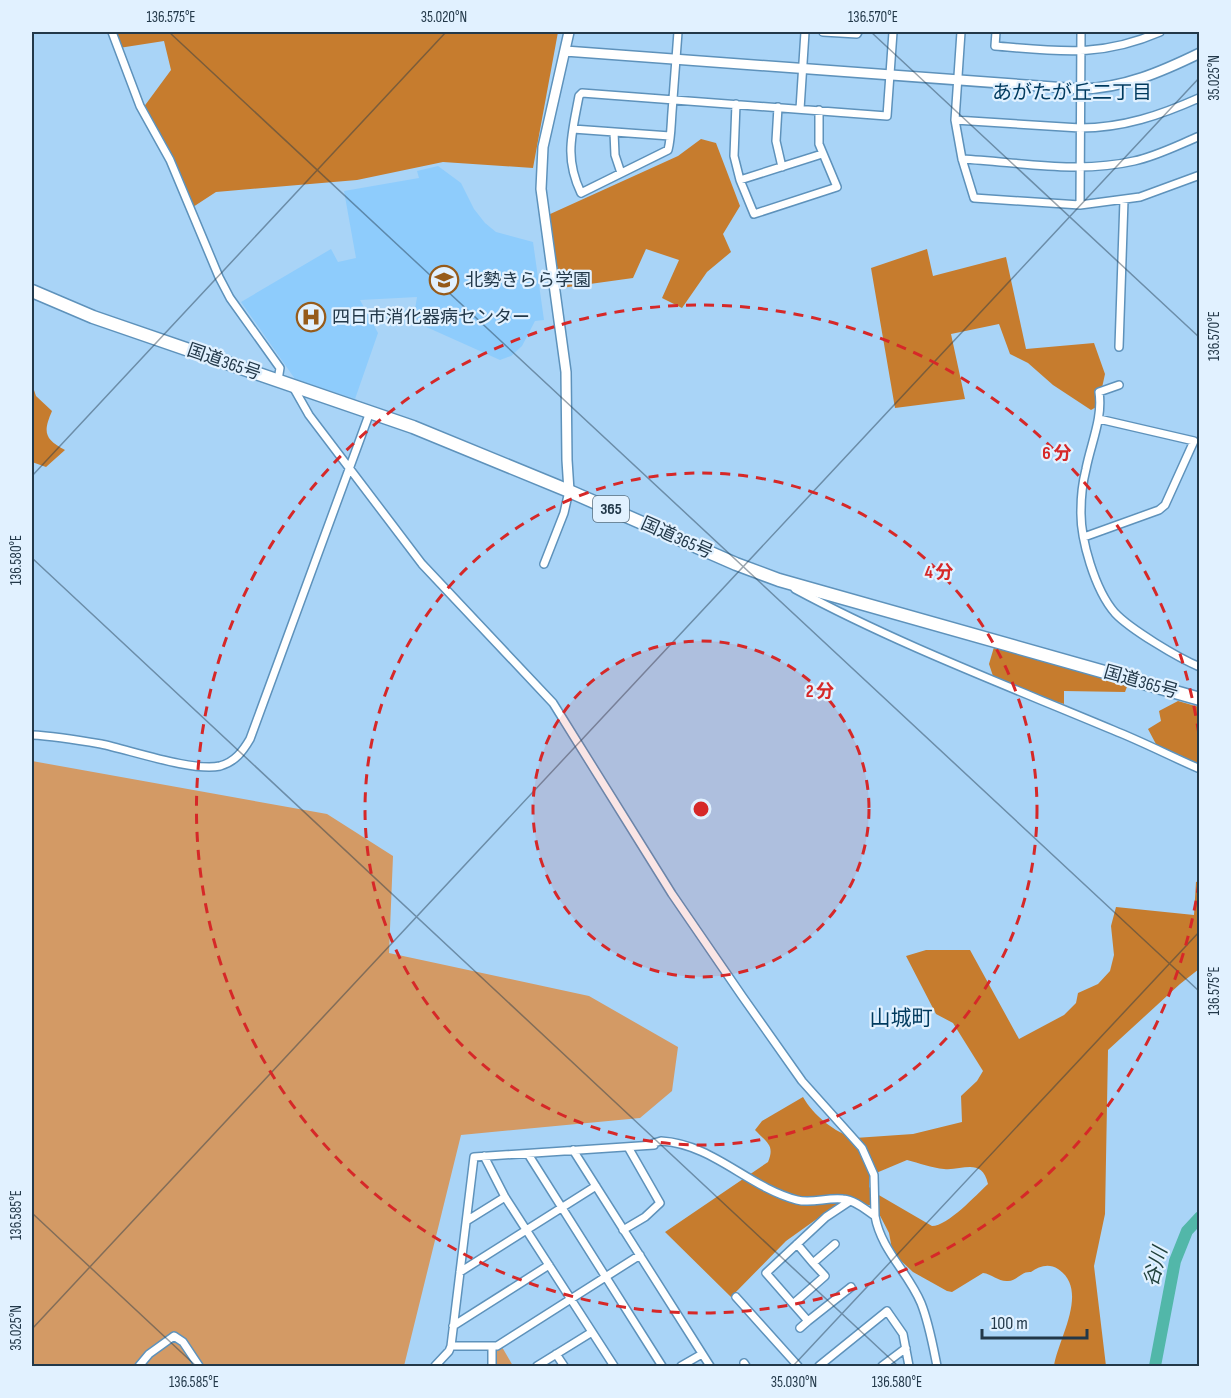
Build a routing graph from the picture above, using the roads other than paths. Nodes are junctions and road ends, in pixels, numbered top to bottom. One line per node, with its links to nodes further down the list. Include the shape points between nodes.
1 (112, 32): 43 (street, via 140,106 170,160 219,277 280,368)
2 (569, 32): 12 (street)
3 (678, 32): 15 (street)
4 (805, 32): 16 (street)
5 (823, 32): 6 (street)
6 (858, 32)
7 (893, 32): 17 (street)
8 (961, 32): 18 (street)
9 (996, 32): 13 (street, via 995,46)
10 (1081, 32): 13 (street)
11 (1160, 32): 13 (street, via 1129,44)
12 (565, 51): 15 (street); 49 (street, via 543,147 541,189 566,372)
13 (1080, 52): 19 (street)
14 (1200, 53): 19 (street, via 1140,80)
15 (676, 59): 16 (street); 20 (street)
16 (802, 69): 17 (street); 24 (street)
17 (890, 76): 18 (street); 25 (street, via 887,116)
18 (957, 81): 19 (street); 26 (street)
19 (1081, 89): 27 (street)
20 (673, 99): 22 (street); 28 (street, via 582,93); 30 (street)
21 (1200, 100): 27 (street, via 1133,123)
22 (736, 104): 23 (street); 38 (street, via 734,156)
23 (778, 107): 24 (street); 34 (street, via 777,141)
24 (800, 109): 25 (street)
25 (819, 110): 32 (street)
26 (955, 120): 27 (street); 33 (street)
27 (1080, 128): 35 (street)
28 (573, 129): 29 (street); 36 (street, via 570,162 580,193)
29 (614, 132): 30 (street); 36 (street, via 614,150)
30 (670, 136): 36 (street, via 668,150)
31 (1200, 136): 35 (street, via 1136,160)
32 (822, 154): 34 (street); 38 (street, via 837,187 754,214)
33 (962, 159): 35 (street); 40 (street, via 974,198)
34 (782, 167): 38 (street)
35 (1080, 167): 40 (street)
36 (621, 173)
37 (1200, 175): 39 (street)
38 (740, 180)
39 (1124, 200): 40 (street); 42 (street)
40 (1080, 205)
41 (32, 291): 43 (highway, 国道365号 / 365, via 93,317)
42 (1119, 346)
43 (278, 380): 44 (highway, 国道365号 / 365)
44 (291, 385): 46 (highway, 国道365号 / 365); 48 (street)
45 (1119, 385): 47 (street, via 1099,392)
46 (370, 412): 48 (street); 49 (highway, 国道365号 / 365)
47 (1099, 419): 50 (street, via 1080,507); 50 (street, via 1194,441 1165,505)
48 (349, 467): 55 (street, via 243,752 220,766 205,767 101,744); 65 (street, via 422,564 553,703 672,894 742,996 802,1081 862,1148 874,1175)
49 (569, 491): 51 (street); 52 (highway, 国道365号 / 365)
50 (1084, 537): 53 (street, via 1094,578 1116,614)
51 (544, 564)
52 (780, 580): 54 (highway, 国道365号 / 365); 56 (street, via 847,617)
53 (1200, 667)
54 (1200, 699)
55 (32, 735)
56 (1200, 769)
57 (628, 1146): 58 (street); 63 (street, via 661,1141 676,1144 709,1154 796,1200); 68 (street, via 660,1203)
58 (573, 1150): 59 (street); 61 (street)
59 (528, 1154): 60 (street); 64 (street)
60 (484, 1156): 62 (street); 66 (street, via 474,1157)
61 (596, 1186): 64 (street); 68 (street)
62 (505, 1197): 66 (street); 67 (street)
63 (850, 1201): 65 (street); 69 (street)
64 (562, 1209): 67 (street); 75 (street)
65 (875, 1216): 103 (street, via 887,1249 921,1303)
66 (468, 1220): 74 (street)
67 (528, 1230): 73 (street); 74 (street)
68 (624, 1230): 71 (street)
69 (797, 1244): 72 (street); 79 (street, via 766,1273)
70 (834, 1244): 72 (street)
71 (640, 1255): 75 (street); 88 (street)
72 (813, 1263): 79 (street, via 825,1276)
73 (549, 1265): 78 (street); 81 (street)
74 (460, 1272): 81 (street)
75 (605, 1277): 78 (street); 96 (street)
76 (851, 1287): 80 (street)
77 (736, 1297): 99 (street)
78 (571, 1299): 83 (street); 85 (street)
79 (793, 1304): 80 (street)
80 (808, 1321): 82 (street)
81 (453, 1326): 84 (street)
82 (801, 1328)
83 (592, 1332): 87 (street); 95 (street)
84 (451, 1346): 85 (street); 91 (street)
85 (492, 1346): 92 (street)
86 (906, 1348): 100 (street, via 903,1334 887,1311); 101 (street); 102 (street)
87 (556, 1354): 93 (street); 94 (street)
88 (702, 1354): 97 (street); 98 (street)
89 (139, 1366): 90 (street, via 174,1336 183,1341)
90 (199, 1366)
91 (435, 1366)
92 (492, 1366)
93 (537, 1366)
94 (564, 1366)
95 (614, 1366)
96 (662, 1366)
97 (681, 1366)
98 (710, 1366)
99 (798, 1366)
100 (819, 1366)
101 (882, 1366)
102 (909, 1366)
103 (937, 1366)

